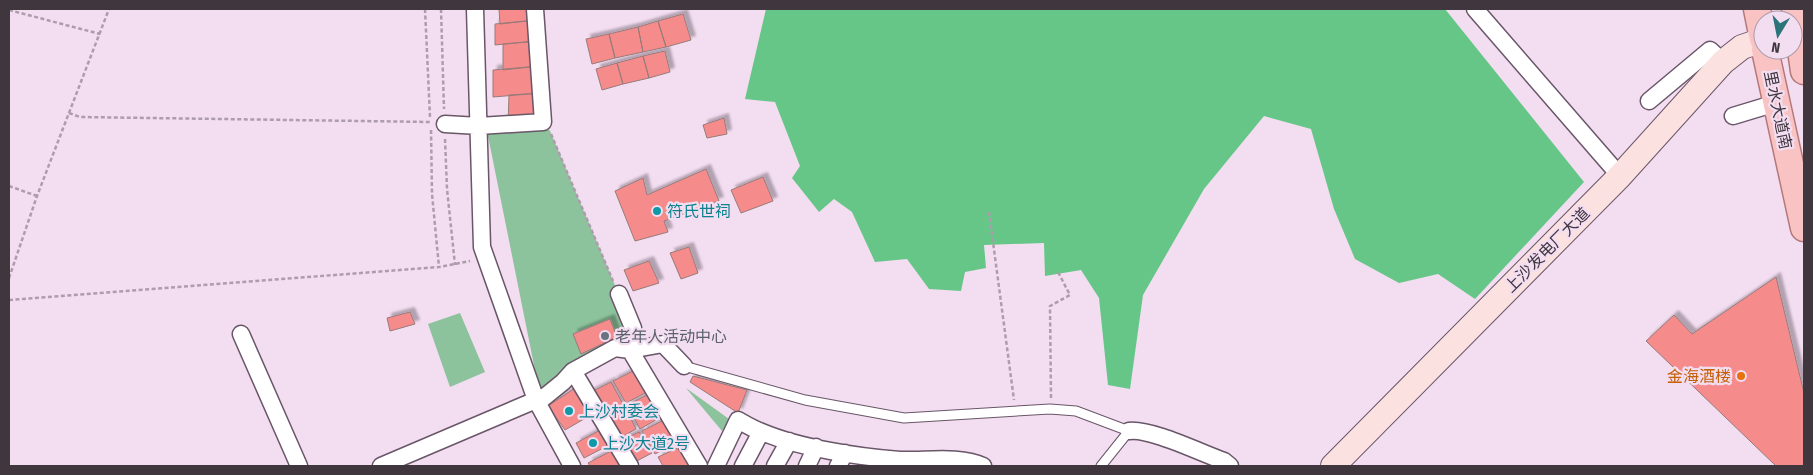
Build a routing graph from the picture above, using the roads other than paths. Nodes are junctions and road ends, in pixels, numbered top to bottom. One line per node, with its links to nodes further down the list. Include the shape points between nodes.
1 (475, 9): 13 (street)
2 (535, 9): 13 (street, via 543,122)
3 (1475, 9): 14 (street)
4 (1795, 9): 8 (main road)
5 (1753, 43): 7 (main road, 上沙发电厂大道, via 1742,46)
6 (1767, 60): 10 (main road, 里水大道南)
7 (1723, 62): 9 (street, via 1710,50); 14 (main road, 上沙发电厂大道)
8 (1804, 67)
9 (1649, 101)
10 (1776, 103): 11 (street); 15 (main road, 里水大道南)
11 (1734, 116)
12 (438, 123): 13 (street)
13 (478, 126): 21 (street, via 482,247)
14 (1620, 176): 43 (main road, 上沙发电厂大道)
15 (1804, 228)
16 (619, 294): 18 (street, via 633,328)
17 (241, 334): 31 (street)
18 (630, 350): 19 (street, via 664,344); 20 (street, via 615,348); 35 (street)
19 (684, 366): 22 (lane, via 805,400 904,418 1050,409 1076,411)
20 (573, 371): 21 (street, via 542,399); 34 (street)
21 (536, 400): 32 (street); 33 (street)
22 (1129, 431): 41 (lane); 42 (street, via 1137,430 1163,438)
23 (761, 432): 24 (street); 36 (street, via 738,420); 37 (street)
24 (789, 440): 25 (street); 38 (street)
25 (816, 447): 26 (street); 39 (street)
26 (841, 459): 27 (street)
27 (865, 462): 28 (street)
28 (898, 463): 30 (street)
29 (959, 463): 30 (street); 40 (street, via 972,461)
30 (923, 464)
31 (299, 466)
32 (381, 466)
33 (572, 466)
34 (630, 466)
35 (699, 466)
36 (716, 466)
37 (743, 466)
38 (775, 466)
39 (807, 466)
40 (983, 466)
41 (1101, 466)
42 (1230, 466)
43 (1333, 466)

